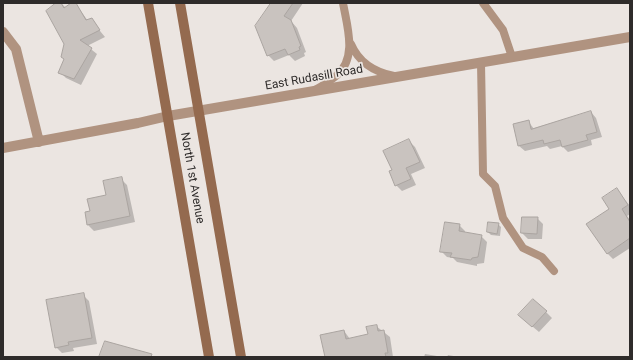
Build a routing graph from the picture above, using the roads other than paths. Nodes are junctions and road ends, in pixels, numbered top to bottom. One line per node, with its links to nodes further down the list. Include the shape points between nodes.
1 (148, 3): 13 (main road, North 1st Avenue)
2 (180, 3): 12 (main road, North 1st Avenue)
3 (343, 3): 7 (lane)
4 (483, 3): 8 (lane, via 503,30)
5 (3, 32): 14 (street, via 16,49)
6 (630, 37): 8 (street, East Rudasill Road)
7 (351, 44): 10 (lane, via 356,57 382,74); 11 (lane, via 347,59 337,75)
8 (512, 57): 9 (street, East Rudasill Road)
9 (480, 63): 10 (street, East Rudasill Road); 16 (lane, via 483,174 495,186 503,218 522,248 542,257)
10 (398, 77): 11 (street, East Rudasill Road)
11 (313, 92): 12 (street, East Rudasill Road)
12 (200, 112): 13 (street, East Rudasill Road); 18 (main road, North 1st Avenue)
13 (168, 116): 14 (street, East Rudasill Road); 17 (main road, North 1st Avenue)
14 (39, 142): 15 (street, East Rudasill Road)
15 (3, 148)
16 (554, 271)
17 (209, 357)
18 (241, 357)

